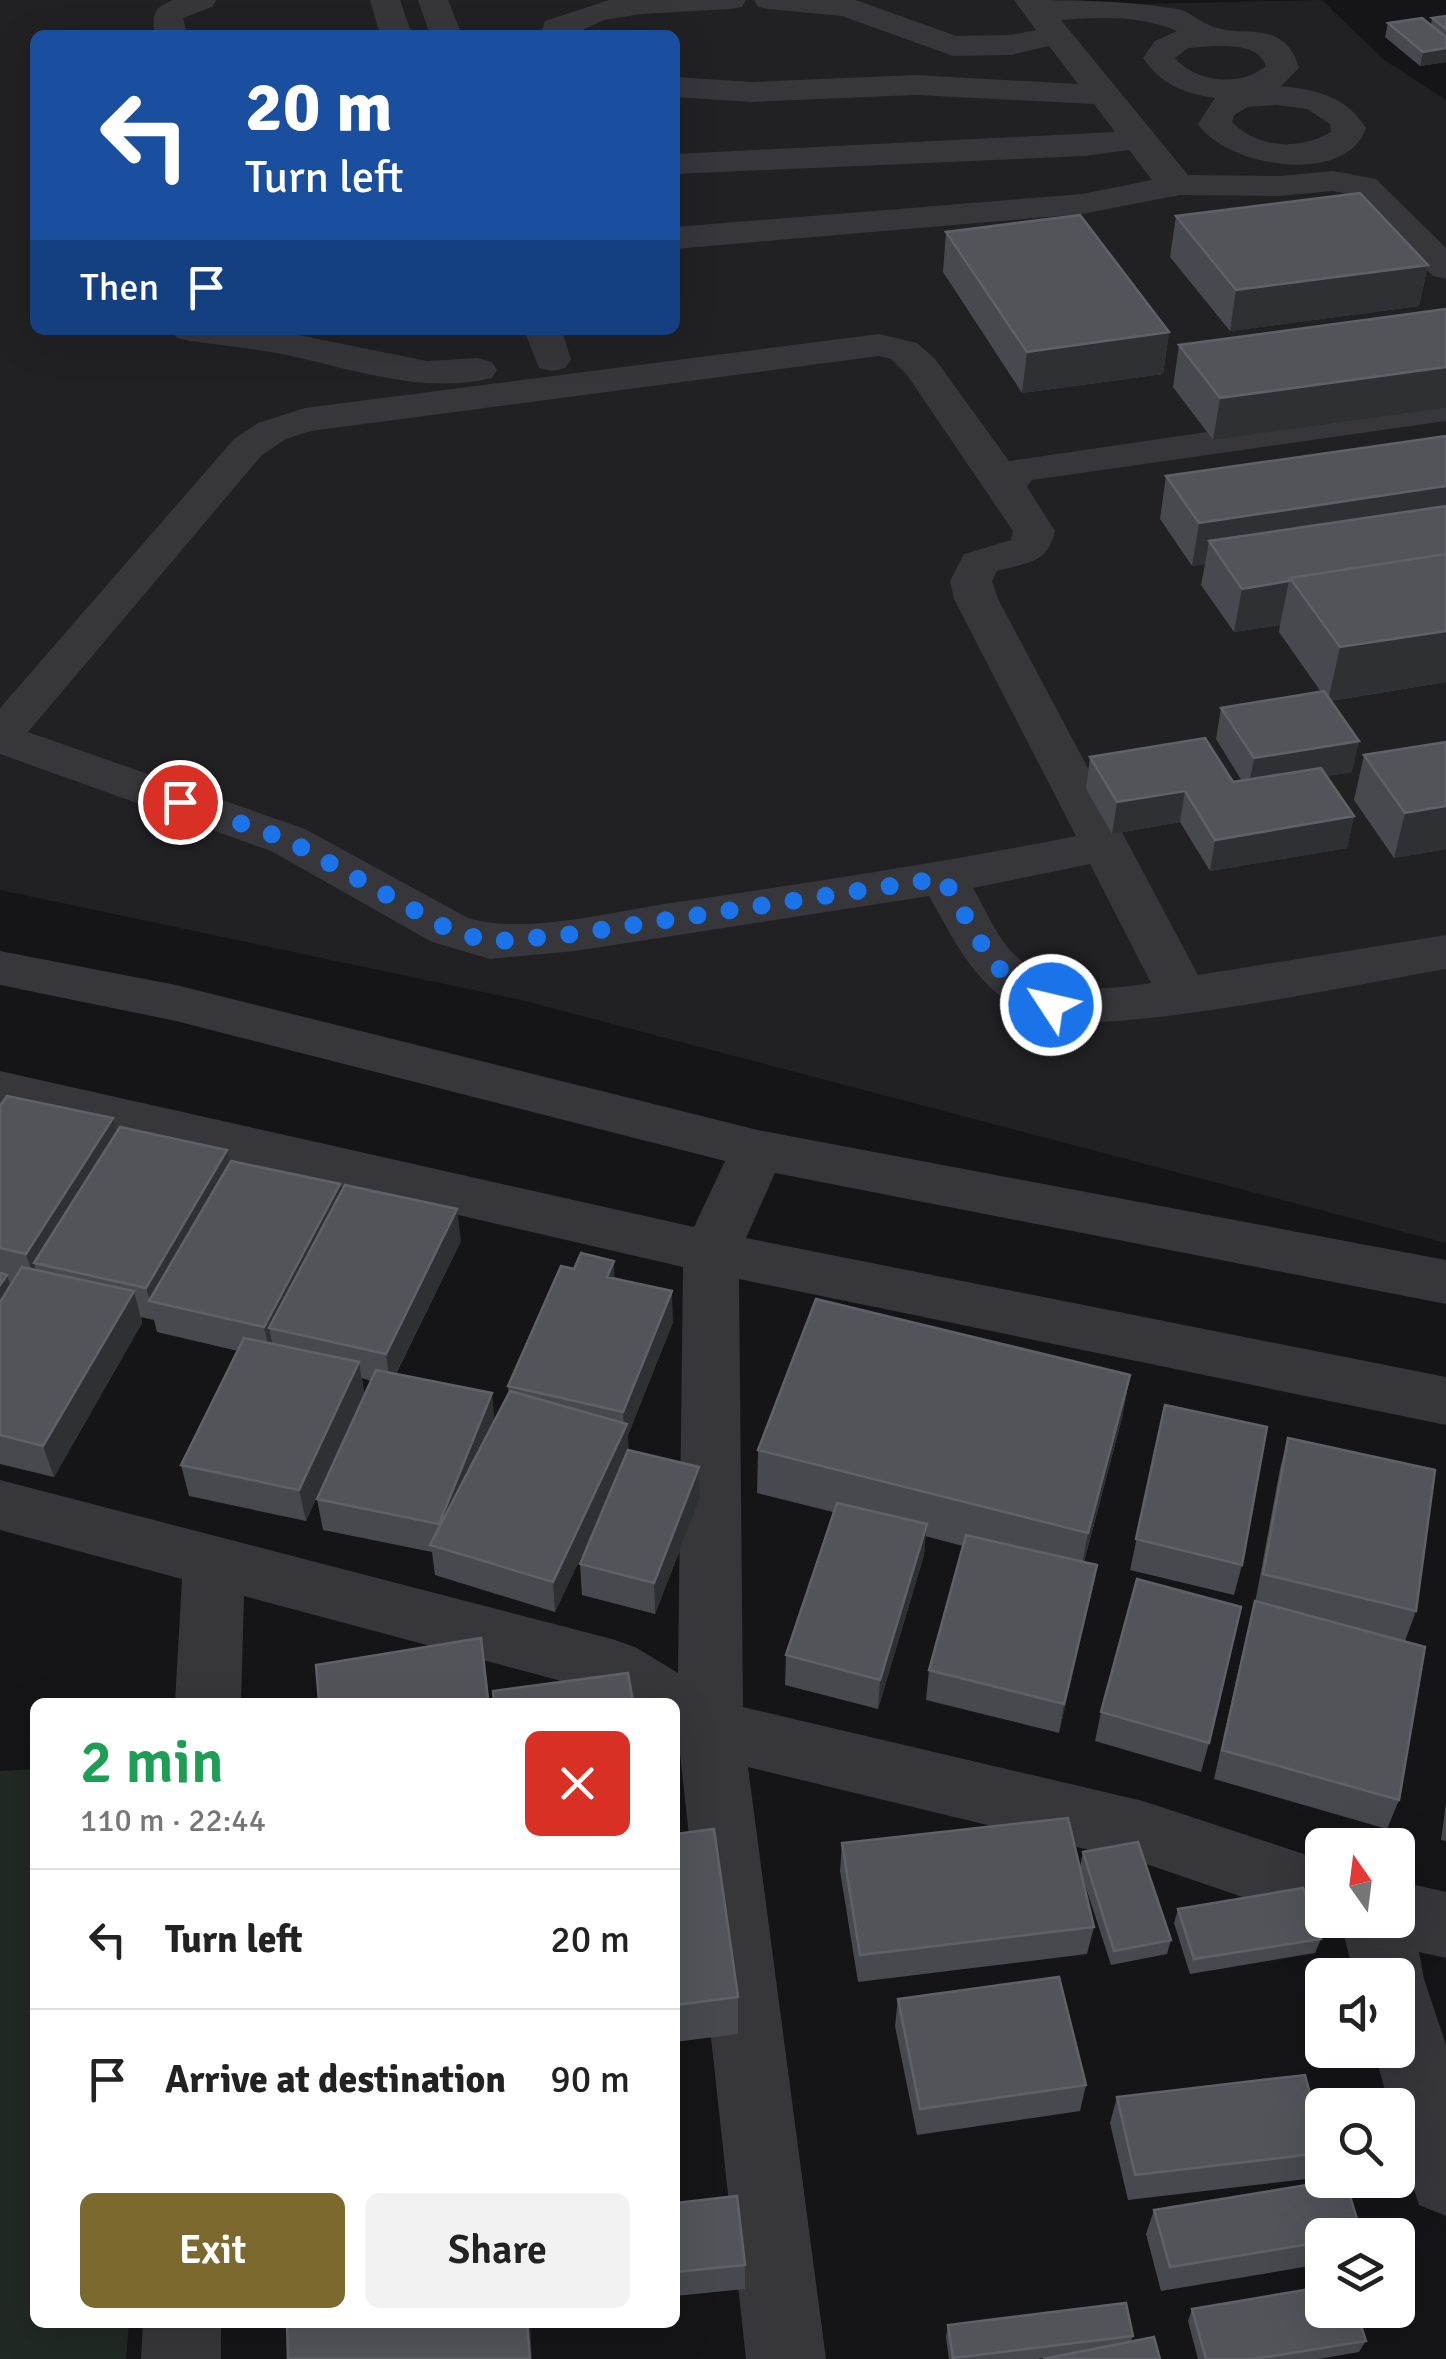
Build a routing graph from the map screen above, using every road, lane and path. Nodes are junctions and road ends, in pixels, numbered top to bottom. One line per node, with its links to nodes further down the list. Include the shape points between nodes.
1 (201, 0): 7 (street, via 170,12)
2 (385, 0): 8 (street)
3 (433, 0): 9 (street)
4 (732, 0): 10 (street, via 603,10 576,16)
5 (769, 0): 6 (street, via 847,7 953,46 1011,45)
6 (1041, 16): 11 (street, via 1162,7 1195,24); 13 (street)
7 (170, 30)
8 (392, 30)
9 (444, 30)
10 (556, 30)
11 (1203, 36): 11 (street, via 1171,43 1159,58 1163,67 1187,82 1252,91 1283,68 1275,51 1244,38)
12 (680, 88): 13 (street, via 915,85)
13 (1102, 94): 14 (street)
14 (1138, 140): 15 (street); 16 (street)
15 (680, 164)
16 (1180, 184): 17 (street, via 1082,204); 18 (street, via 1334,180 1364,186)
17 (680, 238)
18 (1446, 268)
19 (879, 316): 20 (street)
20 (680, 333)
21 (227, 335): 25 (street, via 428,372)
22 (491, 335): 25 (street)
23 (662, 335): 24 (street)
24 (548, 345): 25 (street)
25 (502, 367)
26 (1446, 409): 27 (street, via 1044,466 1018,471)
27 (1008, 487): 28 (street, via 920,367 904,351 880,346 306,420 248,447); 29 (street, via 1034,530 1030,548 979,562 971,581)
28 (0, 737): 30 (street, via 288,840 450,930 490,942)
29 (1105, 846): 30 (street); 33 (street)
30 (943, 878): 33 (street, via 994,965 1051,1005 1122,1005)
31 (1446, 952): 33 (street)
32 (0, 968): 35 (street, via 176,1003)
33 (1182, 994)
34 (0, 1090): 36 (street)
35 (758, 1150): 36 (street); 37 (street)
36 (711, 1252): 38 (street); 43 (street)
37 (1446, 1282)
38 (1446, 1401)
39 (0, 1505): 40 (street)
40 (214, 1560): 41 (street); 42 (street, via 612,1667)
41 (208, 1698)
42 (661, 1698)
43 (684, 1713): 44 (street, via 1143,1832); 51 (street)
44 (1305, 1886)
45 (1415, 1918): 46 (street)
46 (1446, 1924)
47 (1415, 2065): 48 (street)
48 (1446, 2178)
49 (182, 2328): 50 (street)
50 (181, 2359)
51 (786, 2359)

